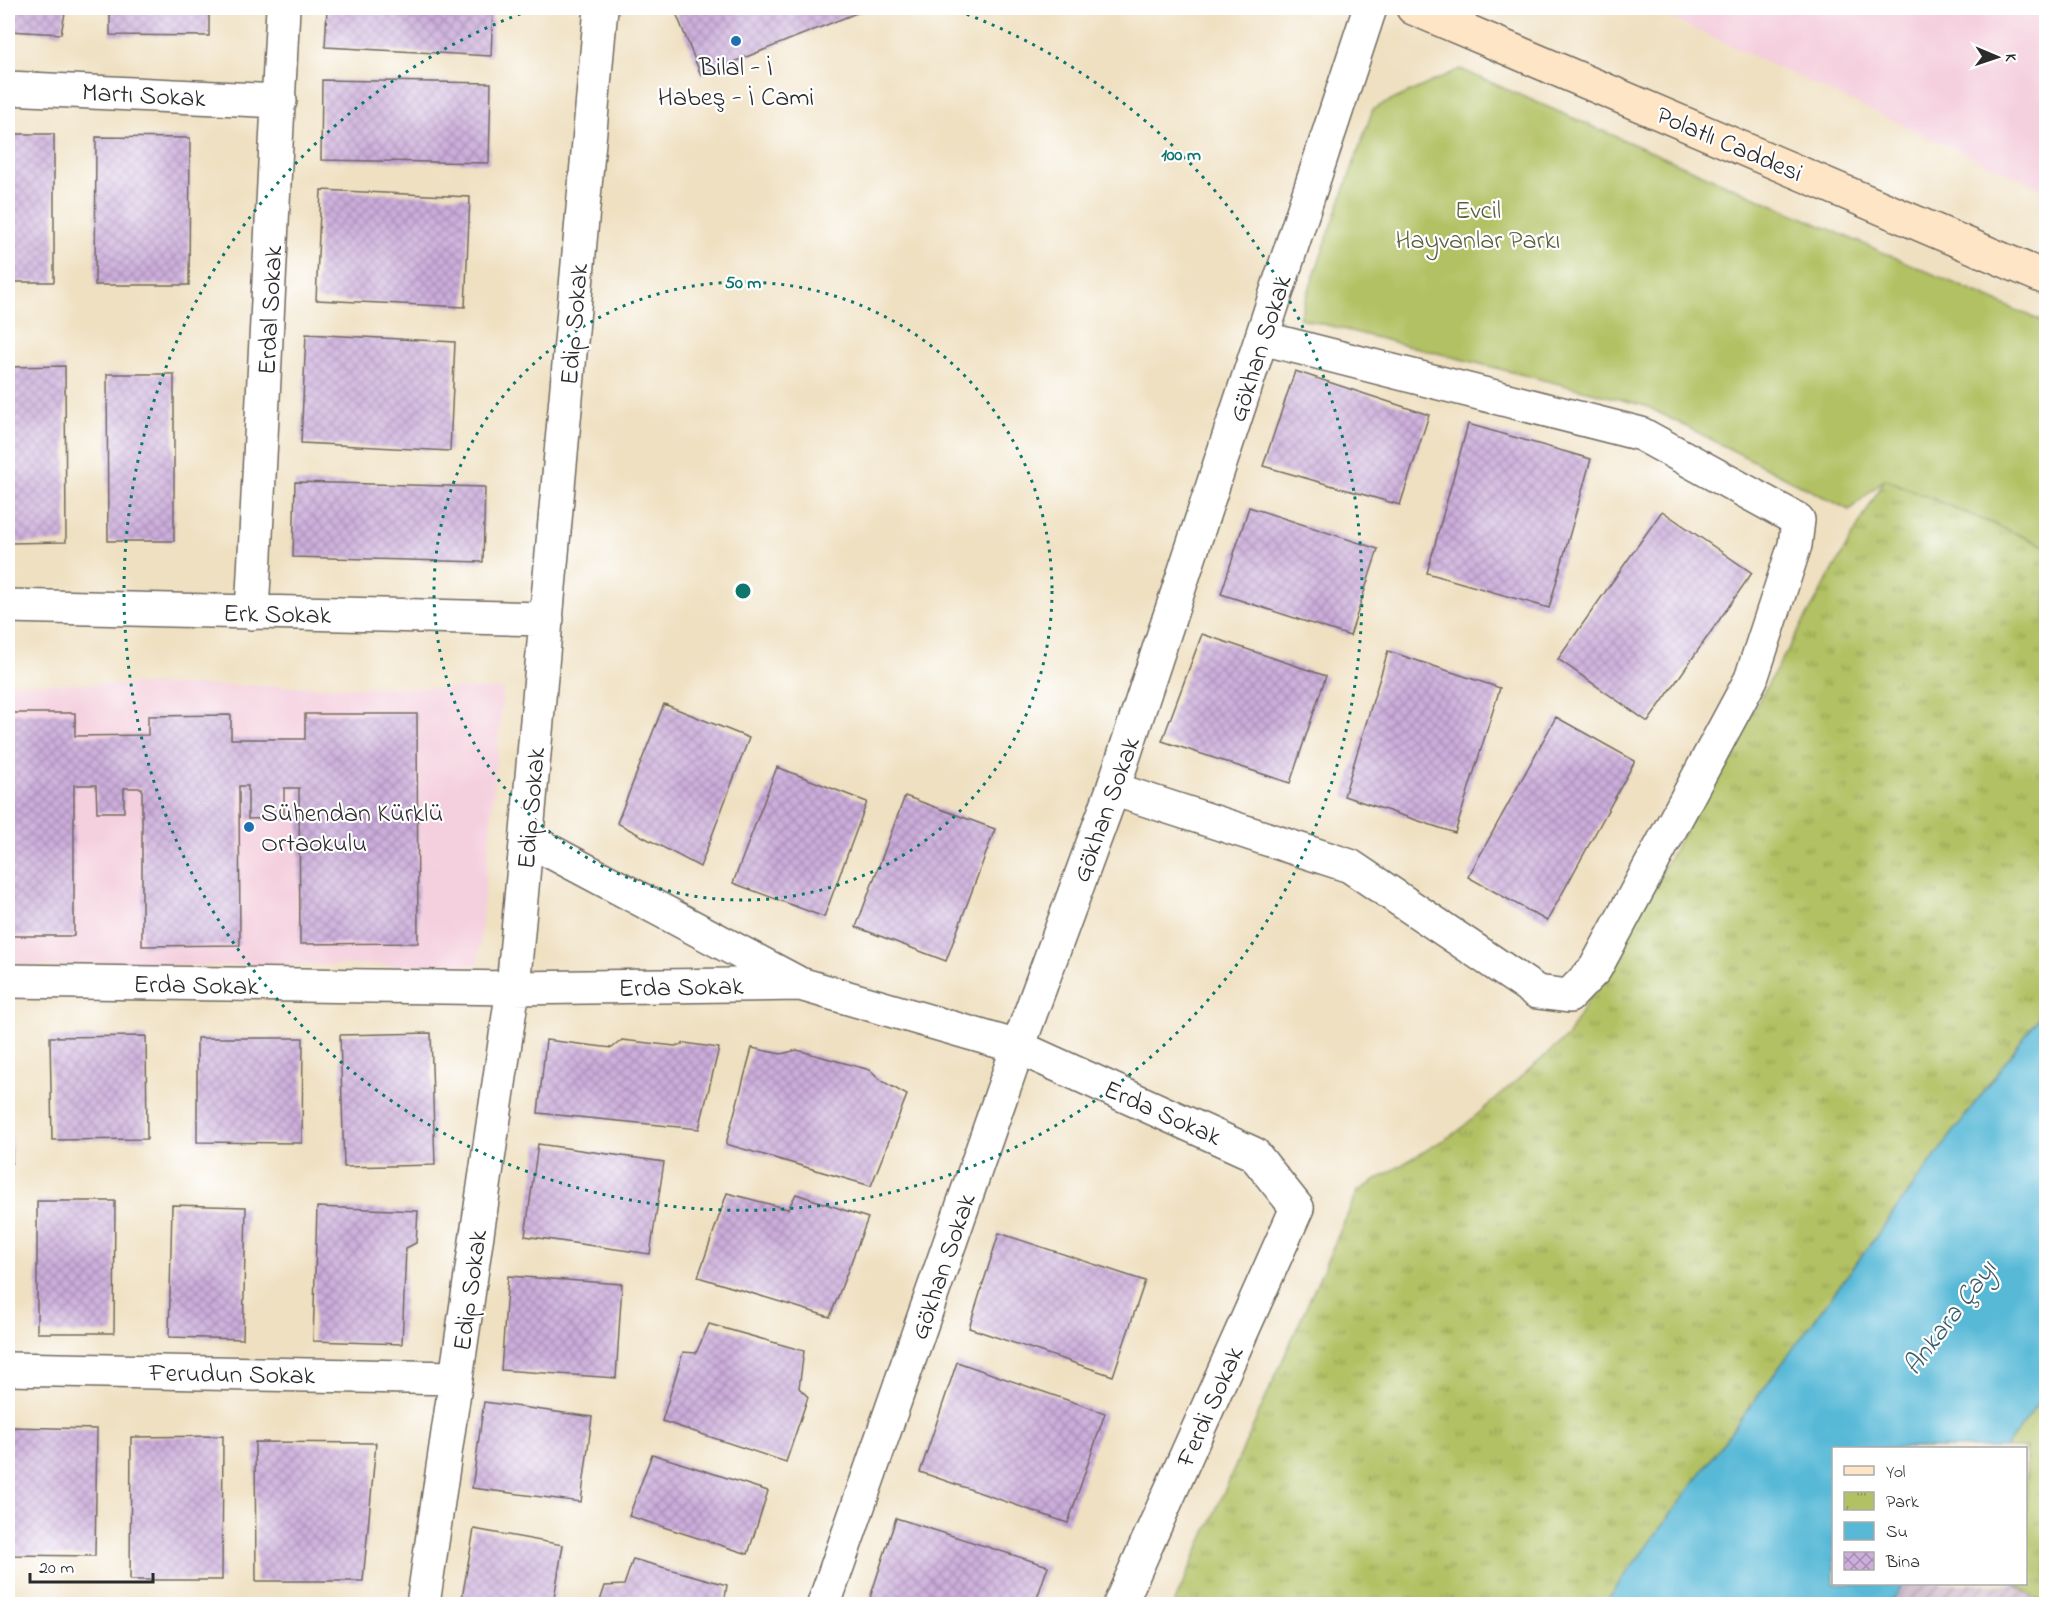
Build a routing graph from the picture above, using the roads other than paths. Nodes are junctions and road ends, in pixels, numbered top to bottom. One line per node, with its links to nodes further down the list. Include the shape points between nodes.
1 (283, 8): 6 (street, Erdal Sokak)
2 (602, 8): 11 (street, Edip Sokak)
3 (1370, 8): 8 (street, Gökhan Sokak)
4 (1413, 8): 7 (street, Polatlı Caddesi)
5 (8, 88): 6 (street, Martı Sokak)
6 (280, 101): 10 (street, Erdal Sokak)
7 (2046, 278)
8 (1262, 339): 12 (street, Gökhan Sokak); 12 (street, via 1641,434 1798,520 1795,545 1751,679 1595,969 1569,996 1537,992 1350,866)
9 (8, 606): 10 (street, Erk Sokak)
10 (252, 613): 11 (street, Erk Sokak)
11 (547, 619): 13 (street, Edip Sokak)
12 (1113, 789): 17 (street, Gökhan Sokak)
13 (527, 839): 15 (street); 16 (street, Edip Sokak)
14 (8, 981): 16 (street, Erda Sokak)
15 (800, 984): 16 (street, Erda Sokak); 17 (street, Erda Sokak)
16 (513, 988): 20 (street, Edip Sokak)
17 (1018, 1047): 18 (street, Erda Sokak, via 1254,1154); 22 (street, Gökhan Sokak)
18 (1297, 1208): 23 (street, Ferdi Sokak)
19 (8, 1369): 20 (street, Ferudun Sokak)
20 (456, 1378): 21 (street, Edip Sokak)
21 (423, 1605)
22 (824, 1605)
23 (1120, 1605)

